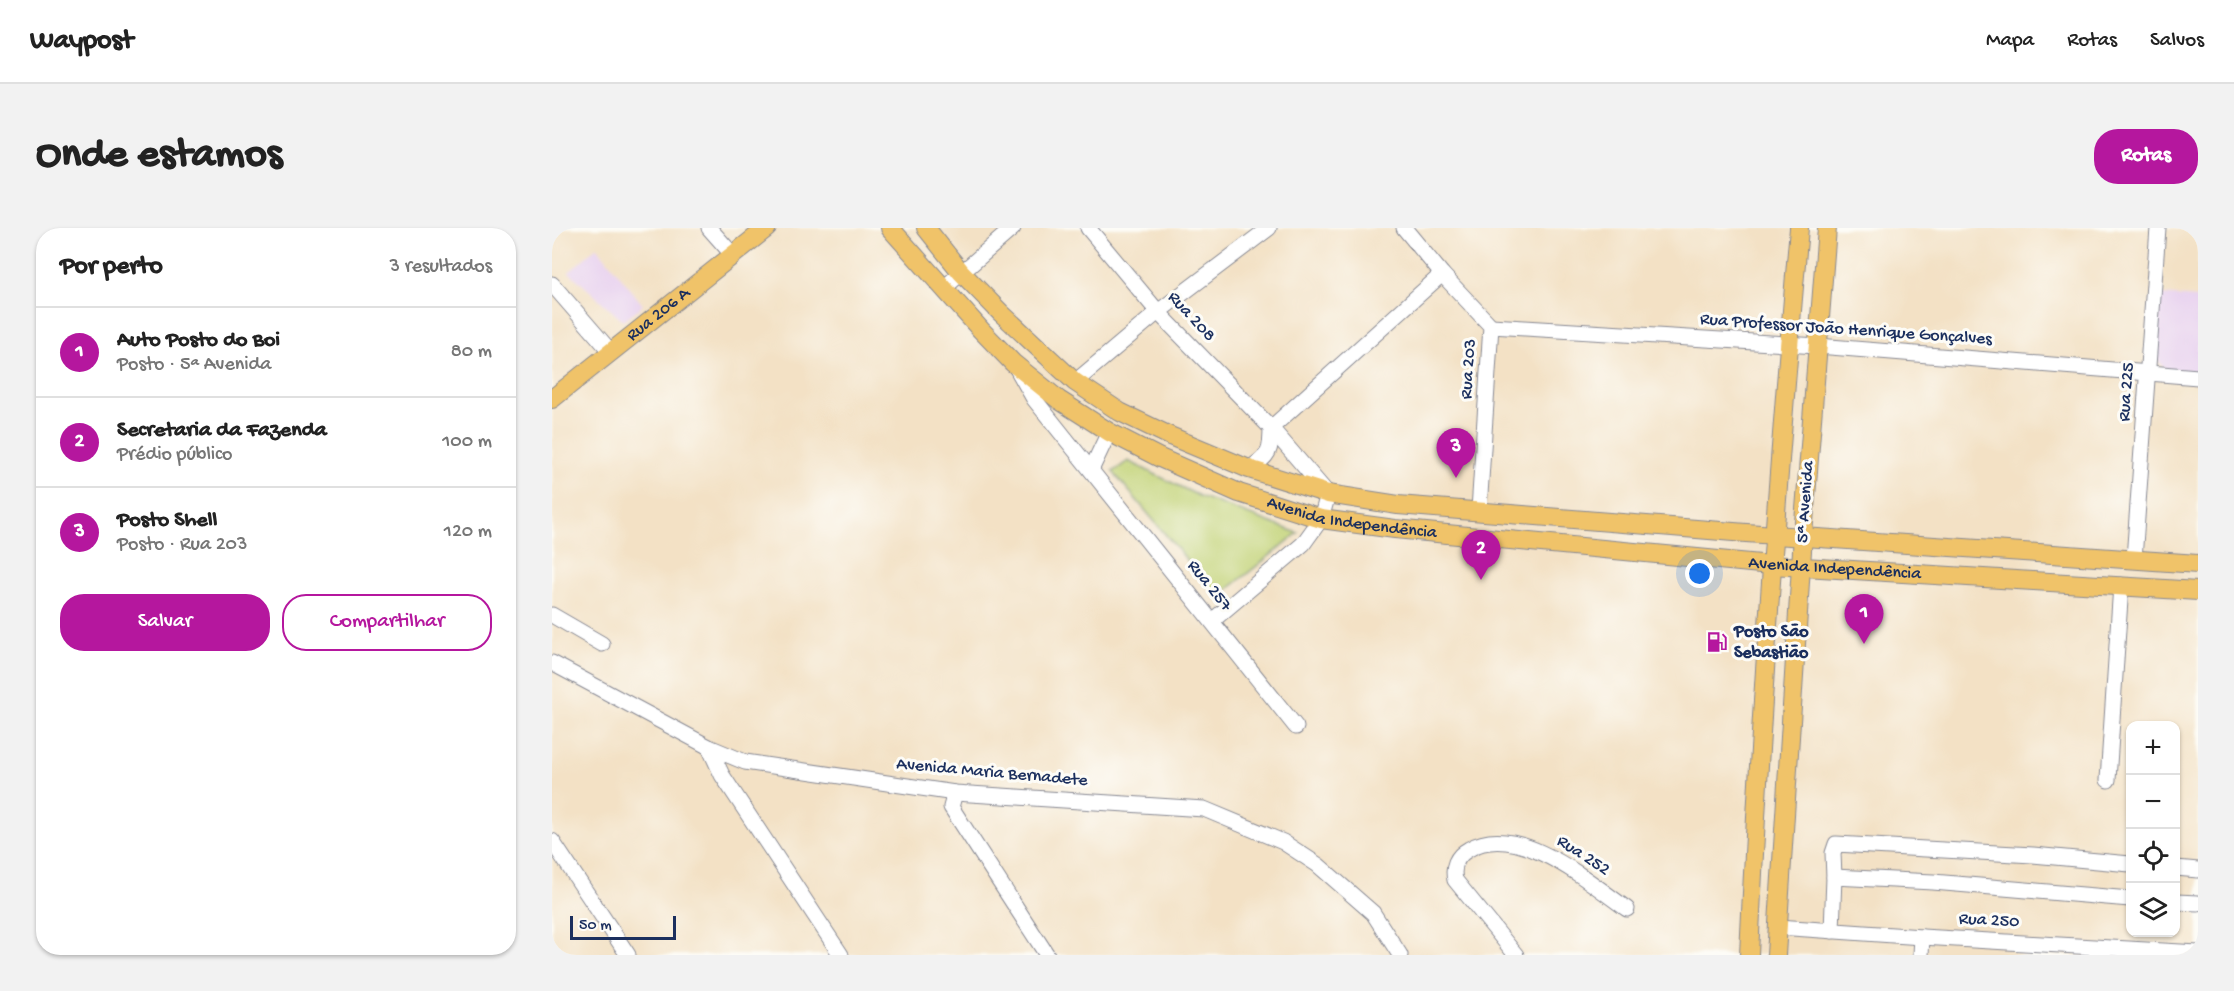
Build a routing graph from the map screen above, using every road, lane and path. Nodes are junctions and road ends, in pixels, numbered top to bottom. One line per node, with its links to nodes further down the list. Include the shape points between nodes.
1 (710, 228): 12 (street)
2 (767, 228): 12 (main road, Rua 206 A)
3 (890, 228): 16 (main road, Avenida Independência)
4 (926, 228): 13 (main road, Avenida Independência)
5 (1013, 228): 13 (street)
6 (1088, 228): 17 (street, Rua 208)
7 (1269, 228): 17 (street)
8 (1404, 228): 14 (street, Rua 203)
9 (1799, 228): 21 (main road, 5ª Avenida)
10 (1827, 228): 22 (main road, 5ª Avenida)
11 (2158, 228): 25 (street, Rua 225)
12 (732, 254): 23 (main road, Rua 206 A)
13 (961, 272): 16 (street); 18 (main road, Avenida Independência)
14 (1442, 274): 19 (street, Rua 203); 29 (street)
15 (552, 284): 23 (street)
16 (944, 288): 20 (main road, Avenida Independência)
17 (1158, 312): 27 (street); 29 (street, Rua 208)
18 (1001, 313): 20 (main road); 27 (main road, Avenida Independência)
19 (1491, 326): 21 (street, Rua Professor João Henrique Gonçalves); 34 (street, Rua 203)
20 (981, 330): 24 (main road, Avenida Independência)
21 (1789, 345): 22 (street, Rua Professor João Henrique Gonçalves); 36 (main road, 5ª Avenida)
22 (1818, 346): 25 (street, Rua Professor João Henrique Gonçalves); 37 (main road, 5ª Avenida)
23 (611, 352): 28 (main road, Rua 206 A)
24 (1013, 363): 30 (main road, Avenida Independência, via 1059,400); 32 (street, Rua 257, via 1034,399)
25 (2148, 374): 26 (street, Rua Professor João Henrique Gonçalves); 38 (street, Rua 225)
26 (2198, 377)
27 (1075, 382): 31 (main road, Avenida Independência, via 1120,412)
28 (552, 399)
29 (1271, 428): 31 (street, via 1271,448 1263,460); 33 (street, Rua 208)
30 (1109, 432): 32 (street); 35 (main road, Avenida Independência, via 1239,493)
31 (1249, 469): 33 (main road, Avenida Independência)
32 (1091, 470): 45 (street, Rua 257)
33 (1328, 494): 34 (main road, Avenida Independência, via 1398,505); 35 (street)
34 (1479, 510): 36 (main road, Avenida Independência)
35 (1322, 519): 40 (main road, Avenida Independência); 45 (street, via 1303,544)
36 (1773, 535): 37 (main road, Avenida Independência); 40 (main road, 5ª Avenida)
37 (1803, 535): 38 (main road, Avenida Independência); 41 (main road, 5ª Avenida)
38 (2134, 559): 39 (main road, Avenida Independência)
39 (2198, 564)
40 (1771, 565): 41 (main road, Avenida Independência); 70 (main road, 5ª Avenida)
41 (1801, 566): 42 (main road, Avenida Independência); 61 (main road, 5ª Avenida)
42 (2121, 585): 43 (main road, Avenida Independência); 50 (street)
43 (2198, 591)
44 (552, 615): 46 (street)
45 (1212, 621): 48 (street, Rua 257)
46 (602, 644)
47 (552, 663): 49 (street, Avenida Maria Bernadete)
48 (1296, 727)
49 (709, 747): 51 (street, Avenida Maria Bernadete, via 745,762); 66 (street, via 722,776)
50 (2108, 780)
51 (955, 793): 67 (street, via 951,807); 68 (street, Avenida Maria Bernadete, via 1204,809 1283,842 1318,865 1373,913)
52 (552, 841): 65 (street)
53 (2126, 864): 56 (street, via 1836,844)
54 (2180, 868): 55 (street)
55 (2198, 870)
56 (1834, 877): 57 (street); 62 (street)
57 (2126, 899)
58 (2180, 902): 59 (street)
59 (2198, 903)
60 (1627, 909): 69 (street, Rua 252, via 1555,858 1528,846 1479,843 1458,859 1453,870 1455,880)
61 (1778, 927): 62 (street, Rua 250); 71 (main road, 5ª Avenida)
62 (1832, 931): 63 (street, Rua 250)
63 (1922, 937): 64 (street, Rua 250); 72 (street)
64 (2198, 953)
65 (628, 955)
66 (841, 955)
67 (1047, 955)
68 (1400, 955)
69 (1516, 955)
70 (1749, 955)
71 (1776, 955)
72 (1921, 955)

